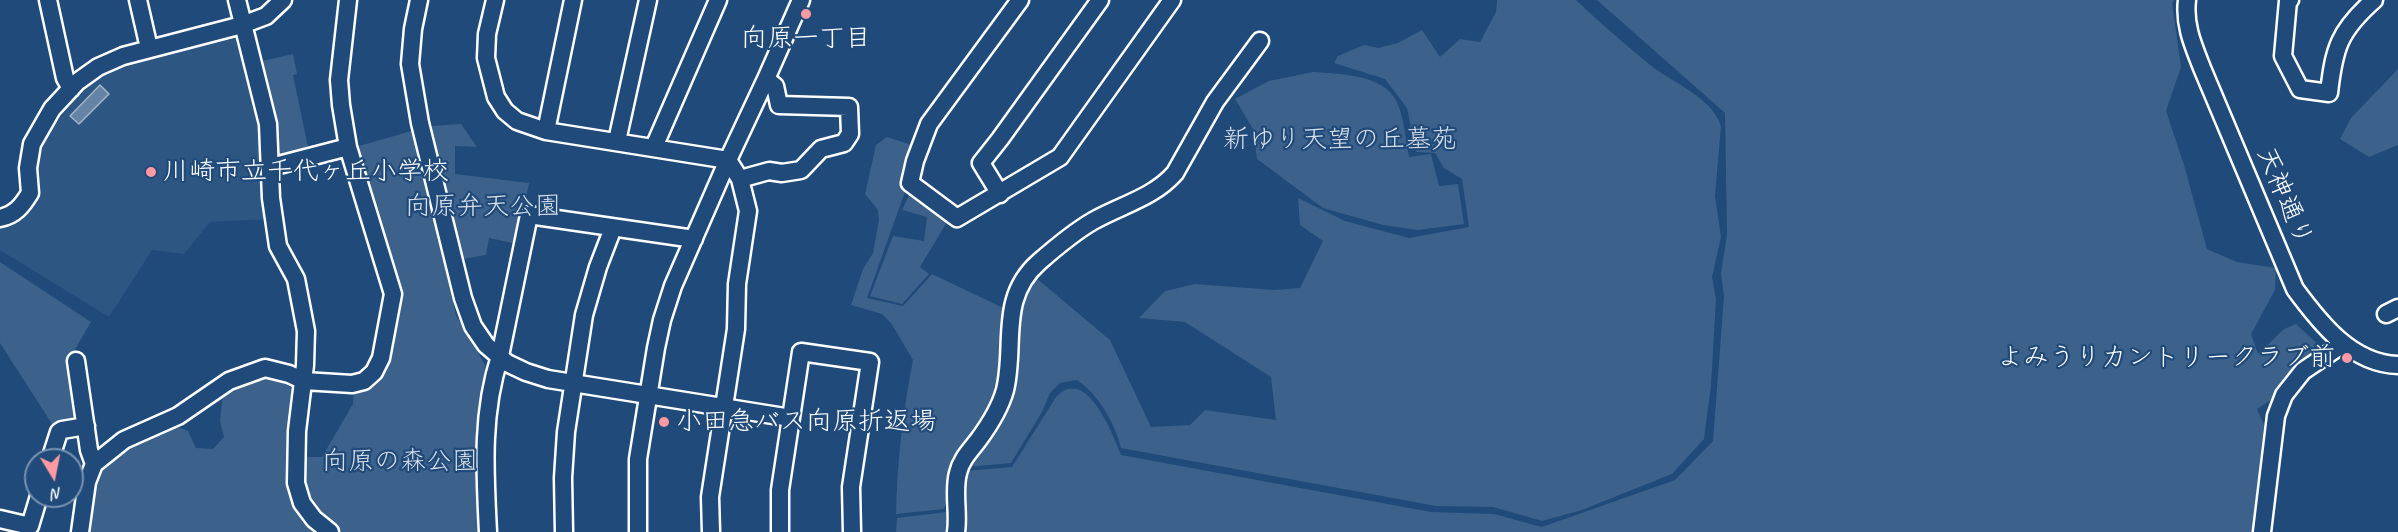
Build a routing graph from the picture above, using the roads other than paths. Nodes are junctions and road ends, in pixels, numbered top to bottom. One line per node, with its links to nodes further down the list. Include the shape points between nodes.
1 (48, 0): 22 (street, via 65,78)
2 (138, 0): 20 (street)
3 (237, 0): 18 (street)
4 (283, 0): 18 (street, via 266,16)
5 (348, 0): 25 (street, via 339,80)
6 (419, 0): 35 (street, via 410,63 420,123 468,315 486,345)
7 (495, 0): 23 (street, via 486,58 496,97 517,121)
8 (573, 0): 23 (street)
9 (648, 0): 24 (street)
10 (718, 0): 26 (street)
11 (801, 0): 21 (street)
12 (1020, 0): 30 (street, via 928,124 910,183 957,218)
13 (1100, 0): 30 (street, via 981,163)
14 (1172, 0): 30 (street, via 1060,157)
15 (2187, 0): 34 (street, 天神通り, via 2188,30 2202,68 2290,278 2310,308)
16 (2290, 0): 17 (street, via 2283,56 2300,89 2329,93 2337,44)
17 (2374, 0)
18 (242, 25): 20 (street); 28 (street, via 268,124)
19 (1260, 41): 56 (street, via 1215,102 1166,183 1076,232 1030,271 1019,286 1012,305 1005,391 993,418 957,474)
20 (149, 48): 22 (street, via 98,67)
21 (766, 79): 27 (street); 29 (street, via 775,86 779,105 849,107 850,134 844,142 821,149 801,170 769,171)
22 (71, 89): 31 (street, via 52,109 32,144 28,168 30,193 18,210)
23 (546, 131): 24 (street)
24 (617, 141): 26 (street)
25 (348, 147): 28 (street); 38 (street, via 393,294 381,358 364,381)
26 (654, 147): 27 (street)
27 (728, 160): 29 (street); 33 (street)
28 (271, 167): 38 (street, via 278,246 296,279 306,331)
29 (740, 179): 41 (street, via 748,211)
30 (1000, 194)
31 (0, 218)
32 (613, 228): 33 (street); 35 (street, via 529,215); 39 (street, via 584,315)
33 (694, 239): 40 (street, via 662,320)
34 (2343, 344): 37 (street, 天神通り, via 2360,354); 57 (street, via 2303,371 2284,395 2274,426)
35 (500, 356): 39 (street, via 526,372); 50 (street, via 485,426)
36 (76, 361): 43 (street)
37 (2398, 365)
38 (304, 381): 45 (street, via 273,369 248,372 215,389 178,416 124,440); 49 (street, via 297,431 296,483 302,503)
39 (574, 382): 40 (street); 51 (street, via 563,466)
40 (648, 394): 41 (street); 52 (street, via 638,459)
41 (724, 406): 42 (street); 53 (street, via 710,497)
42 (791, 418): 54 (street, via 780,490); 55 (street, via 801,352 870,362 851,487)
43 (86, 426): 44 (street, via 58,432); 45 (street)
44 (53, 448)
45 (94, 464): 48 (street, via 87,482)
46 (35, 508): 47 (street, via 30,526)
47 (0, 519)
48 (80, 532)
49 (330, 532)
50 (488, 532)
51 (564, 532)
52 (638, 532)
53 (711, 532)
54 (780, 532)
55 (852, 532)
56 (956, 532)
57 (2262, 532)

